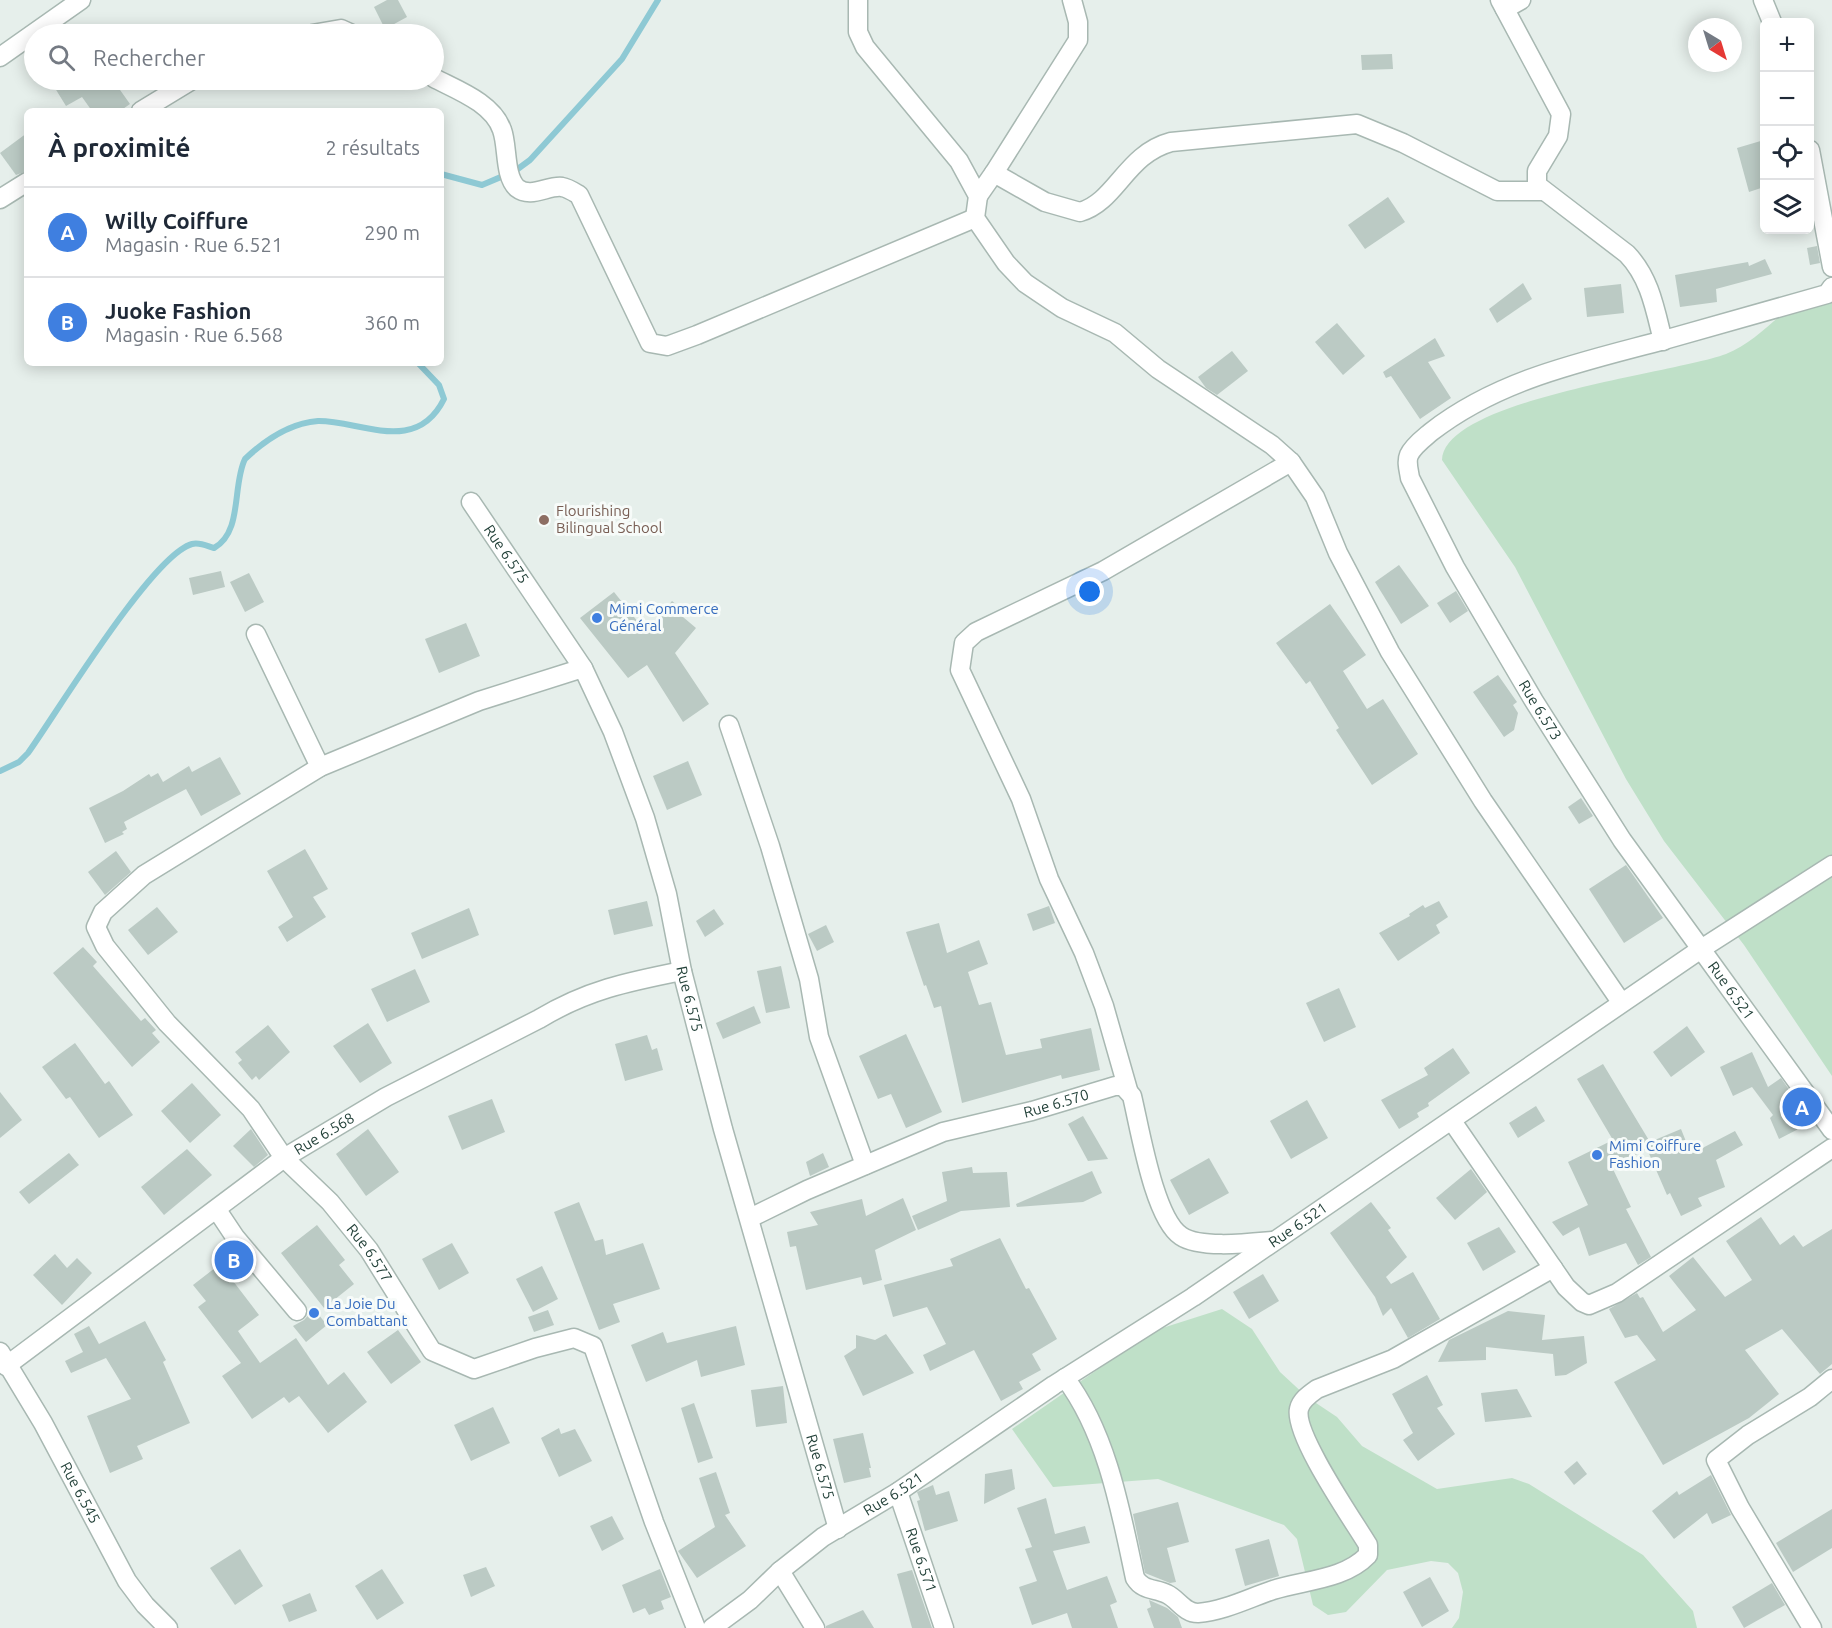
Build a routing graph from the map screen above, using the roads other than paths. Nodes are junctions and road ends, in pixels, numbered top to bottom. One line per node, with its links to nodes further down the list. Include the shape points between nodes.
1 (81, 0): 7 (street)
2 (858, 0): 18 (street, via 858,32 865,47 959,161)
3 (1072, 0): 13 (street, via 1078,40)
4 (1763, 0): 6 (street)
5 (1509, 3): 17 (street, via 1561,114 1558,135 1535,178)
6 (1770, 18)
7 (47, 24)
8 (24, 40): 9 (street)
9 (0, 57)
10 (444, 84): 19 (street, via 488,109 502,129 512,180 518,188 538,192 562,186 579,195 650,344 667,346 697,335)
11 (176, 90): 12 (street)
12 (146, 108)
13 (994, 173): 17 (street, via 1045,202 1080,212 1099,202 1130,166 1155,146 1357,124 1497,191); 18 (street)
14 (1814, 175): 20 (street)
15 (24, 183): 16 (street)
16 (3, 190)
17 (1542, 191): 22 (street, via 1639,266 1651,293)
18 (978, 196): 19 (street)
19 (975, 218): 23 (street, via 1025,283 1062,308 1114,333 1158,369 1272,445)
20 (1832, 267)
21 (1832, 287): 22 (street, via 1827,294)
22 (1663, 340): 30 (street, Rue 6.573, via 1525,380 1469,406 1422,440 1409,456 1410,478 1455,567 1534,701 1622,840)
23 (1291, 462): 32 (street, via 1315,497 1338,553 1390,652 1483,801); 33 (street, via 1103,571 976,632 964,643 963,678 1021,799 1049,879 1084,953)
24 (471, 502): 26 (street, Rue 6.575)
25 (256, 634): 28 (street)
26 (583, 668): 28 (street, via 479,701); 31 (street, Rue 6.575, via 613,732 645,818 667,894)
27 (729, 724): 38 (street, via 803,958 819,1037)
28 (320, 767): 37 (street, Rue 6.577, via 144,875 103,912 96,927 105,946 167,1023 252,1109)
29 (1832, 865): 30 (street)
30 (1701, 949): 32 (street, Rue 6.521); 35 (street, Rue 6.521)
31 (682, 971): 37 (street, Rue 6.568, via 594,990 564,1003 493,1044 386,1097); 40 (street, Rue 6.575)
32 (1621, 1002): 34 (street, Rue 6.521)
33 (1128, 1090): 38 (street, Rue 6.570, via 1115,1086 943,1132); 41 (street, via 1160,1209 1170,1226 1183,1238 1202,1242)
34 (1452, 1121): 41 (street, Rue 6.521); 42 (street)
35 (1832, 1130)
36 (1832, 1148): 42 (street, via 1598,1302 1582,1302)
37 (284, 1158): 39 (street, Rue 6.568); 51 (street, Rue 6.577, via 330,1202 369,1250 432,1351 474,1369 574,1338 593,1346)
38 (865, 1165): 40 (street, Rue 6.570)
39 (217, 1210): 43 (street); 44 (street, Rue 6.568)
40 (750, 1218): 48 (street, Rue 6.575)
41 (1274, 1241): 45 (street, Rue 6.521, via 1193,1298)
42 (1553, 1268): 45 (street, via 1392,1359 1317,1389 1307,1397 1299,1407 1298,1419 1315,1460 1368,1545 1368,1555 1362,1562 1331,1576 1212,1610 1195,1613 1166,1593 1139,1584 1093,1429 1079,1396)
43 (297, 1311)
44 (3, 1359): 50 (street, Rue 6.545, via 43,1423 127,1581)
45 (1065, 1378): 47 (street, Rue 6.521)
46 (1832, 1379): 55 (street, via 1716,1460)
47 (898, 1492): 48 (street, Rue 6.521); 54 (street, Rue 6.571)
48 (837, 1529): 49 (street, Rue 6.521)
49 (780, 1571): 52 (street, Rue 6.521); 53 (street)
50 (168, 1628)
51 (696, 1628)
52 (712, 1628)
53 (815, 1628)
54 (944, 1628)
55 (1812, 1628)

